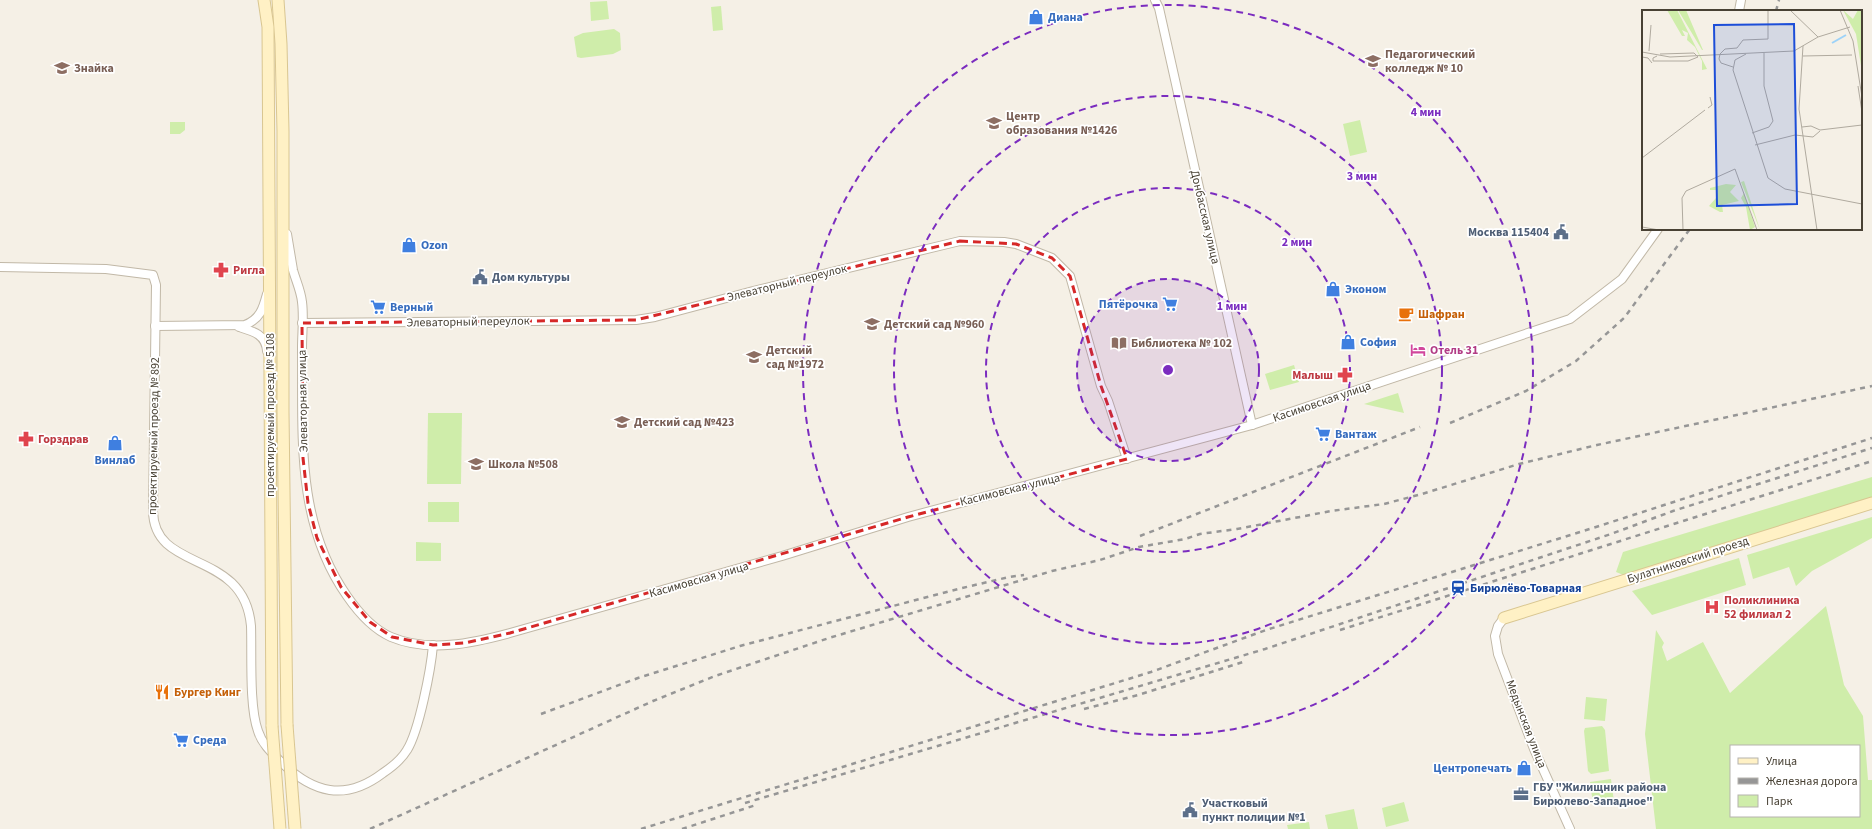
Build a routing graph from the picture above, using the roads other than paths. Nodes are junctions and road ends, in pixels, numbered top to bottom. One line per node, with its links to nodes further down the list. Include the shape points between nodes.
1 (264, 0): 10 (main road, проектируемый проезд № 5108, via 268,28)
2 (278, 0): 7 (main road, проектируемый проезд № 5108, via 282,44)
3 (1154, 0): 5 (street, Донбасская улица)
4 (1741, 0): 6 (street)
5 (1160, 4): 15 (street, Донбасская улица)
6 (1739, 10)
7 (283, 210): 11 (street, Элеваторная улица, via 302,302); 22 (main road, проектируемый проезд № 5108, bridge, via 288,725)
8 (1657, 230): 15 (street, Касимовская улица, via 1622,279 1570,319)
9 (0, 268): 12 (street, проектируемый проезд № 892, via 120,270 153,275 156,285)
10 (269, 284): 13 (street, via 260,315 252,322); 14 (main road, проектируемый проезд № 5108)
11 (302, 323): 16 (street, Элеваторный переулок, via 636,320 960,241 1004,242 1052,258 1070,276 1101,386); 18 (street, Элеваторная улица, via 303,458 308,503 319,544)
12 (155, 326): 13 (street); 20 (street, проектируемый проезд № 892, via 155,529 169,547 226,577 244,597 250,613 255,723 269,750 296,777 322,789 351,790 376,779 402,756 410,743)
13 (238, 327): 14 (street, via 255,332 263,338)
14 (270, 367): 21 (main road, проектируемый проезд № 5108, bridge, via 272,726)
15 (1252, 425): 16 (street, Касимовская улица)
16 (1127, 459): 20 (street, Касимовская улица, via 908,516 782,556 518,631 465,643)
17 (1872, 503): 19 (main road, Булатниковский проезд)
18 (341, 587): 20 (street, Касимовская улица, via 353,604 382,632 398,639)
19 (1504, 618): 23 (street, Медынская улица, via 1495,636 1498,654 1534,749)
20 (433, 645)
21 (280, 829)
22 (295, 829)
23 (1570, 829)

